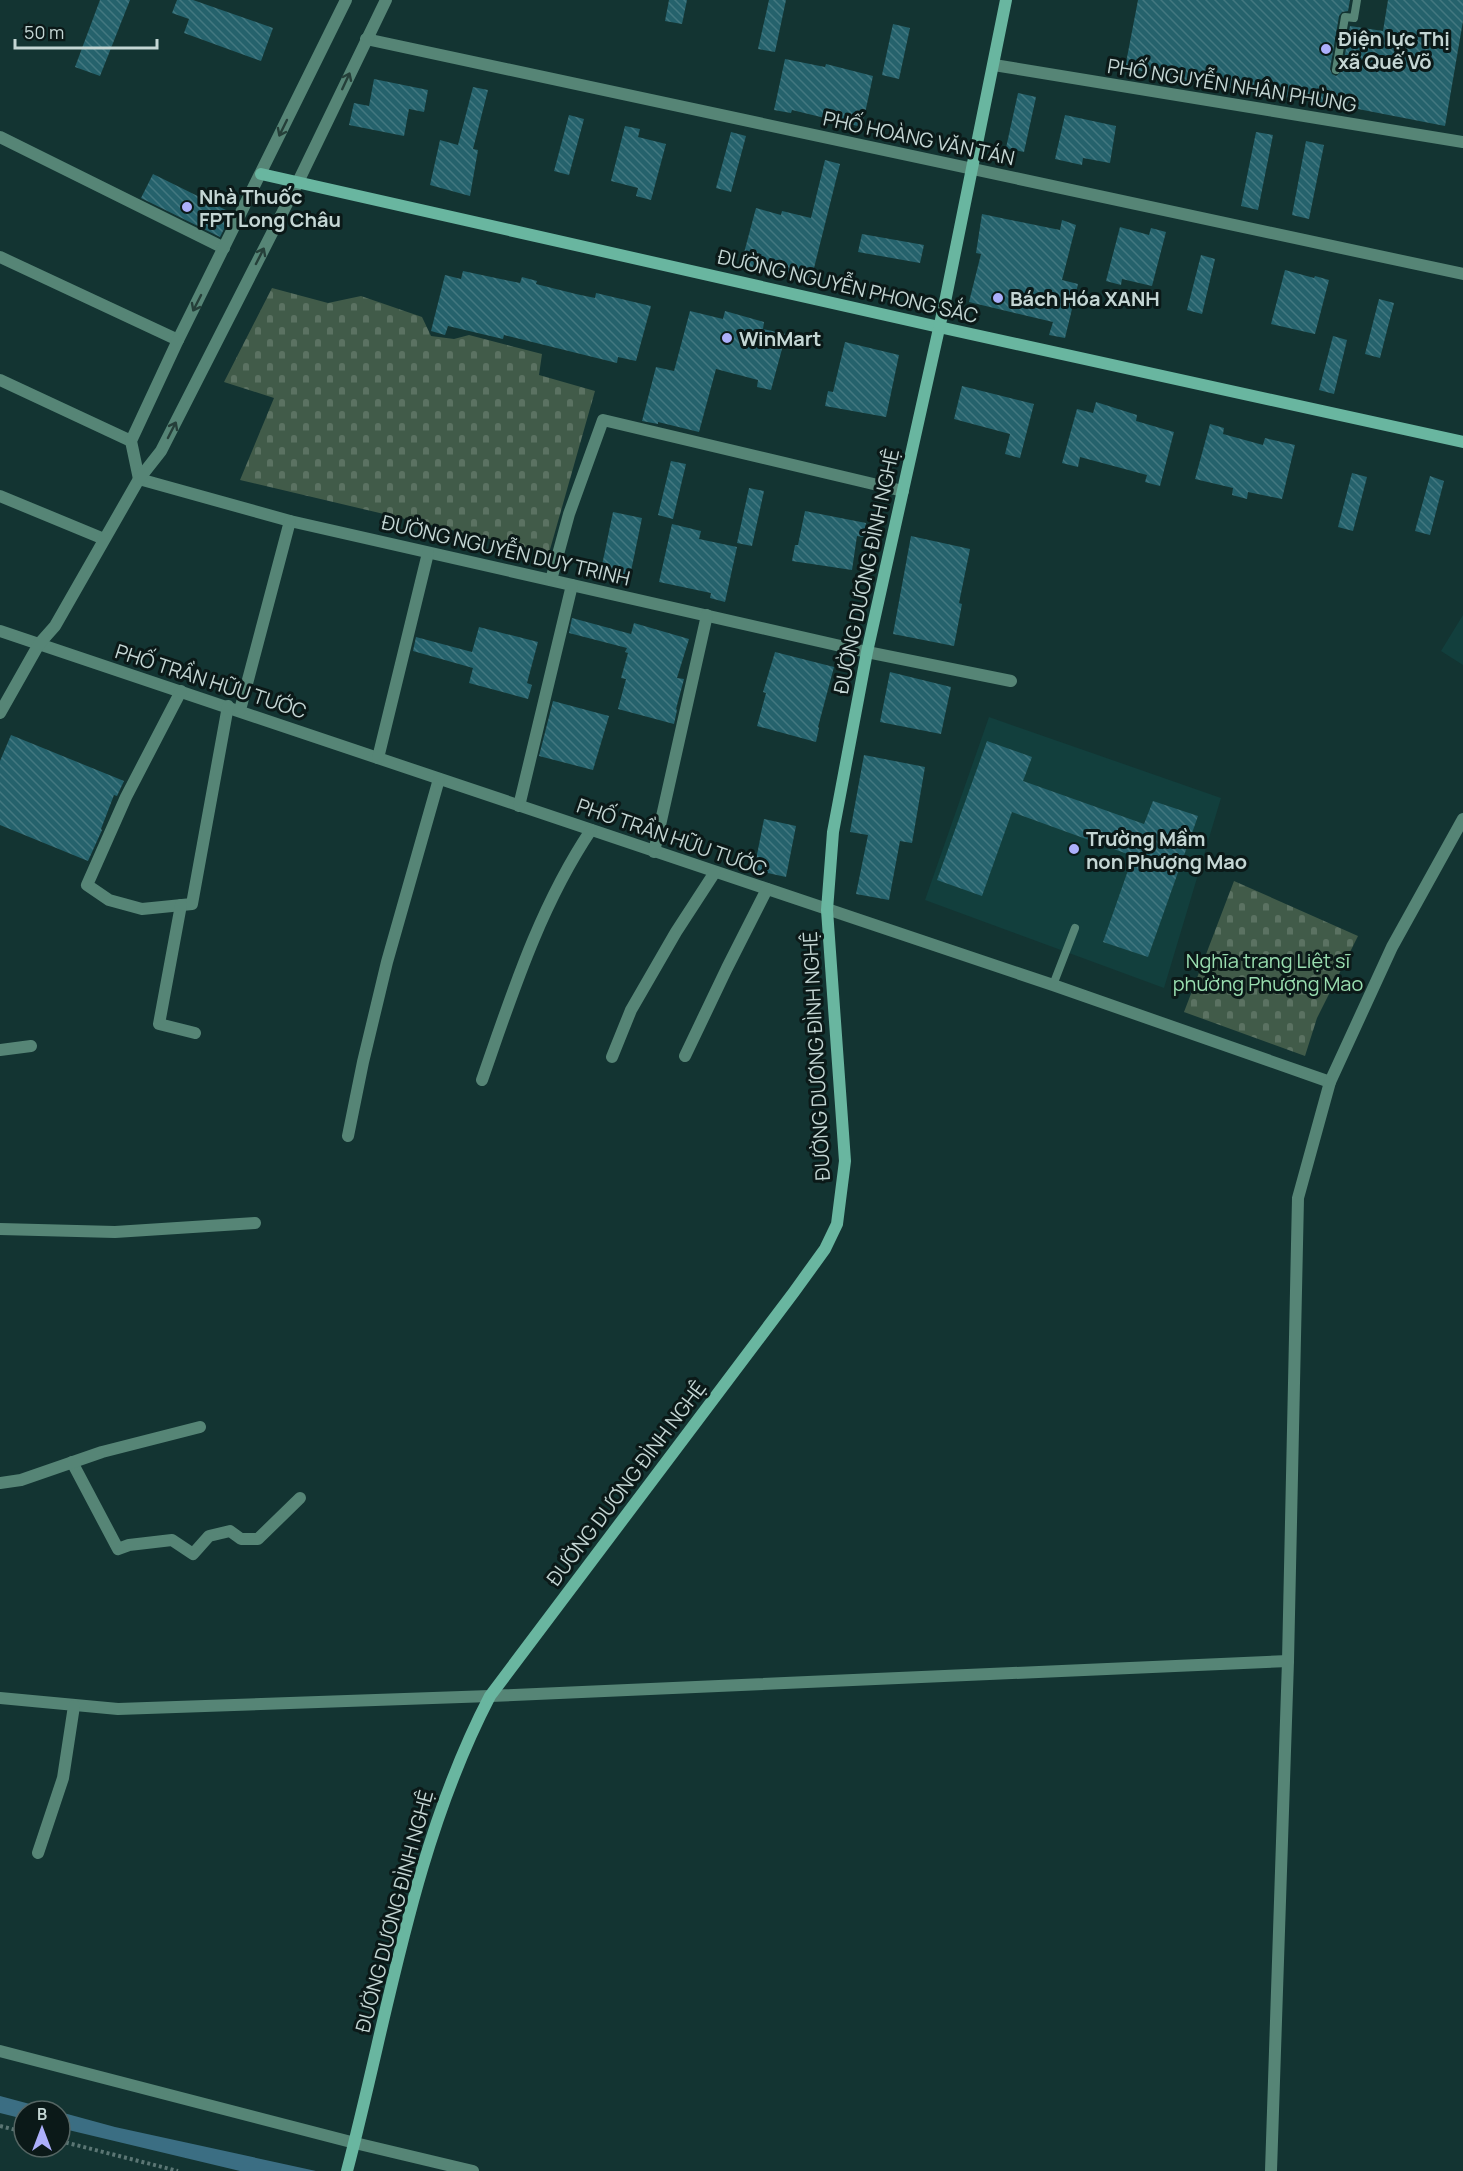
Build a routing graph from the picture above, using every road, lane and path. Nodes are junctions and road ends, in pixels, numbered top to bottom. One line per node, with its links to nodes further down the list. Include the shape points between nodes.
1 (346, 0): 11 (street, one-way to 11)
2 (386, 0): 5 (street)
3 (1004, 0): 6 (main road, ĐƯỜNG DƯƠNG ĐÌNH NGHỆ)
4 (1357, 0): 7 (lane, via 1354,18 1345,17)
5 (366, 39): 10 (street, PHỐ HOÀNG VĂN TÁN); 12 (street, one-way to 5)
6 (994, 65): 9 (street, PHỐ NGUYỄN NHÂN PHÙNG); 10 (main road, ĐƯỜNG DƯƠNG ĐÌNH NGHỆ)
7 (1336, 70)
8 (0, 137): 13 (street)
9 (1463, 142)
10 (973, 169): 15 (street, PHỐ HOÀNG VĂN TÁN); 16 (main road, ĐƯỜNG DƯƠNG ĐÌNH NGHỆ)
11 (261, 174): 12 (main road, ĐƯỜNG NGUYỄN PHONG SẮC); 13 (street)
12 (298, 182): 16 (main road, ĐƯỜNG NGUYỄN PHONG SẮC); 21 (street, one-way to 12, via 161,452)
13 (224, 248): 17 (street, one-way to 17)
14 (0, 257): 17 (street)
15 (1463, 274)
16 (939, 327): 20 (main road, ĐƯỜNG NGUYỄN PHONG SẮC); 22 (main road, ĐƯỜNG DƯƠNG ĐÌNH NGHỆ)
17 (177, 340): 19 (street)
18 (0, 380): 19 (street)
19 (131, 441): 21 (street)
20 (1463, 442)
21 (139, 478): 24 (street, ĐƯỜNG NGUYỄN DUY TRINH); 25 (street)
22 (903, 490): 27 (street, via 603,420 569,514); 32 (main road, ĐƯỜNG DƯƠNG ĐÌNH NGHỆ)
23 (0, 496): 25 (street)
24 (290, 521): 26 (street, ĐƯỜNG NGUYỄN DUY TRINH); 35 (street)
25 (104, 539): 31 (street, via 53,629)
26 (429, 553): 27 (street, ĐƯỜNG NGUYỄN DUY TRINH); 37 (street)
27 (551, 580): 28 (street, ĐƯỜNG NGUYỄN DUY TRINH)
28 (572, 585): 29 (street, ĐƯỜNG NGUYỄN DUY TRINH); 39 (street)
29 (707, 615): 32 (street, ĐƯỜNG NGUYỄN DUY TRINH); 42 (street)
30 (0, 631): 31 (street, PHỐ TRẦN HỮU TƯỚC)
31 (39, 644): 34 (street, PHỐ TRẦN HỮU TƯỚC); 36 (street)
32 (867, 652): 33 (street, ĐƯỜNG NGUYỄN DUY TRINH); 46 (main road, ĐƯỜNG DƯƠNG ĐÌNH NGHỆ, via 833,832)
33 (1011, 681)
34 (181, 691): 35 (street, PHỐ TRẦN HỮU TƯỚC); 45 (street, via 126,797 87,885 109,900 142,909)
35 (234, 708): 37 (street, PHỐ TRẦN HỮU TƯỚC); 45 (street, via 192,904)
36 (0, 713)
37 (378, 758): 38 (street, PHỐ TRẦN HỮU TƯỚC)
38 (439, 779): 39 (street, PHỐ TRẦN HỮU TƯỚC); 56 (street, via 387,962)
39 (519, 806): 41 (street, PHỐ TRẦN HỮU TƯỚC)
40 (1463, 819): 55 (street, via 1392,947)
41 (591, 830): 42 (street, PHỐ TRẦN HỮU TƯỚC); 54 (street, via 571,859 545,911)
42 (654, 852): 43 (street, PHỐ TRẦN HỮU TƯỚC)
43 (715, 872): 44 (street, PHỐ TRẦN HỮU TƯỚC); 53 (street, via 631,1010)
44 (767, 889): 46 (street, PHỐ TRẦN HỮU TƯỚC); 52 (street)
45 (181, 905): 49 (street, via 159,1024)
46 (827, 910): 48 (street, PHỐ TRẦN HỮU TƯỚC); 64 (main road, ĐƯỜNG DƯƠNG ĐÌNH NGHỆ, via 845,1161 837,1224 825,1249 794,1292)
47 (1075, 928): 48 (lane)
48 (1053, 985): 55 (street, PHỐ TRẦN HỮU TƯỚC)
49 (195, 1033)
50 (31, 1046): 51 (street)
51 (0, 1050)
52 (685, 1056)
53 (612, 1057)
54 (482, 1080)
55 (1330, 1082): 63 (street, via 1299,1194 1297,1215)
56 (348, 1136)
57 (255, 1223): 58 (street, via 116,1232)
58 (0, 1229)
59 (200, 1427): 60 (street)
60 (72, 1462): 61 (street); 62 (street, via 118,1549 172,1540 194,1554 209,1536 230,1530 241,1539 258,1539)
61 (0, 1483)
62 (300, 1498)
63 (1288, 1661): 64 (street); 74 (street)
64 (490, 1696): 66 (street, via 118,1709); 69 (main road, ĐƯỜNG DƯƠNG ĐÌNH NGHỆ, via 437,1816 402,1940)
65 (0, 1698): 66 (street)
66 (74, 1706): 67 (street, via 63,1778)
67 (38, 1852)
68 (0, 2051): 69 (street)
69 (355, 2143): 72 (main road, ĐƯỜNG DƯƠNG ĐÌNH NGHỆ); 73 (street)
70 (72, 2144): 71 (path)
71 (178, 2171)
72 (347, 2171)
73 (472, 2171)
74 (1271, 2171)

